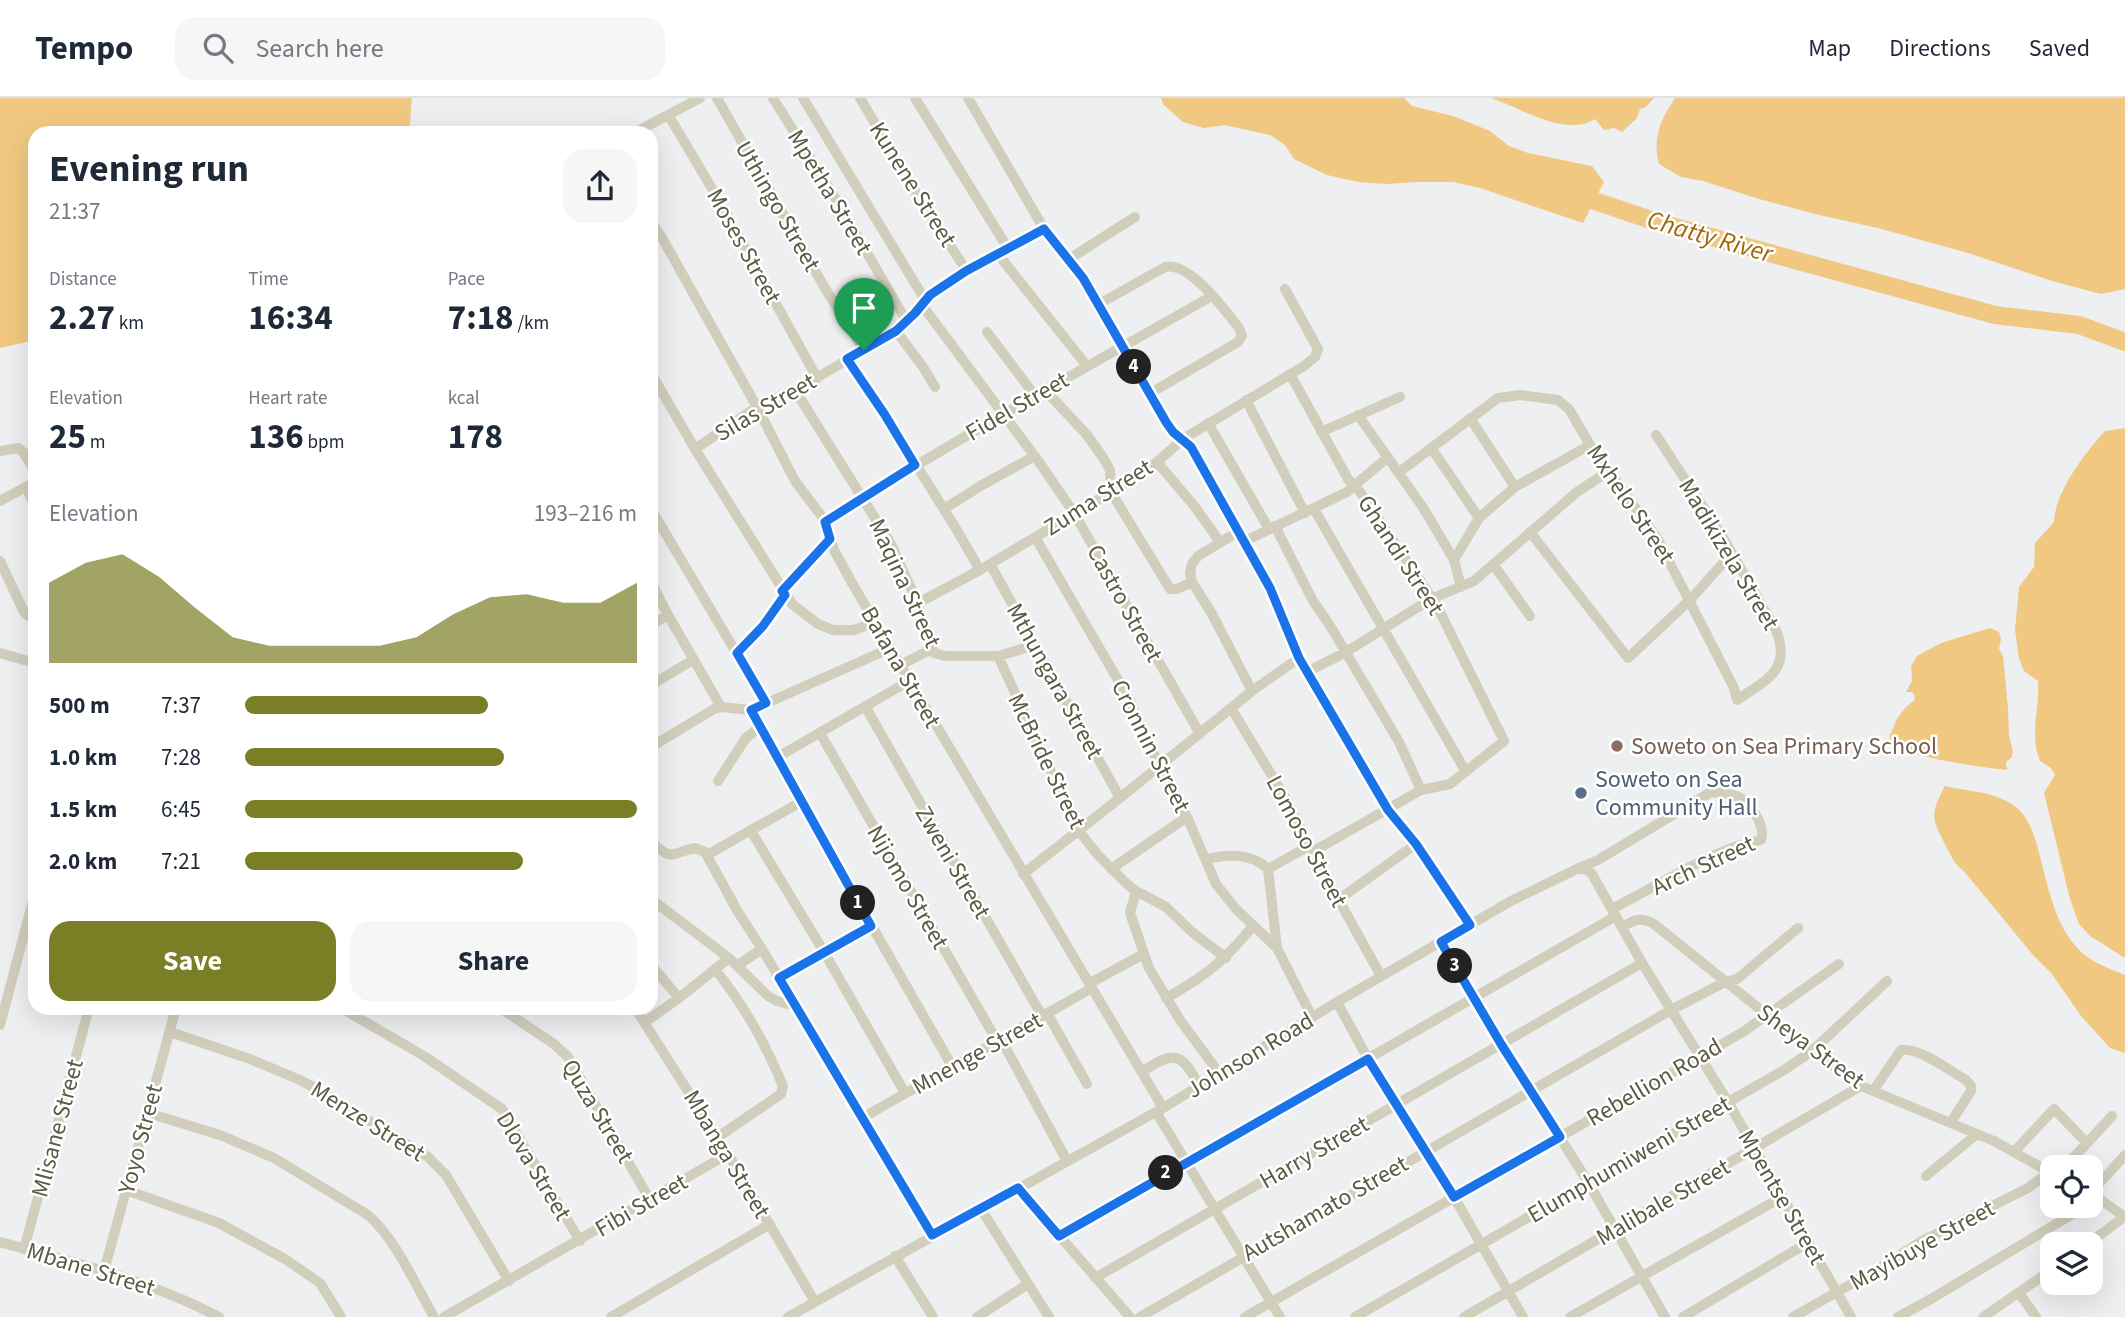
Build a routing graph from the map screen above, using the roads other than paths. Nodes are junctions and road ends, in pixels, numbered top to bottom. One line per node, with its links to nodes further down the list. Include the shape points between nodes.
1 (700, 98): 8 (street)
2 (717, 98): 24 (street, Uthingo Street)
3 (773, 98): 20 (street, Mpetha Street)
4 (803, 98): 18 (street, Castro Street)
5 (860, 98): 15 (street, Kunene Street)
6 (915, 98): 13 (street)
7 (968, 98): 11 (street)
8 (669, 116): 9 (street); 28 (street, Moses Street)
9 (648, 126)
10 (1135, 217): 14 (street)
11 (1044, 229): 13 (street, Silas Street); 14 (street)
12 (658, 241): 36 (street, Bafana Street)
13 (1002, 250): 15 (street, Silas Street); 26 (street)
14 (1069, 259): 19 (street)
15 (966, 271): 18 (street, Silas Street)
16 (1285, 289): 27 (street, Zuma Street, via 1318,349 1315,358)
17 (1212, 296): 19 (street, via 1194,277 1169,265); 23 (street, Fidel Street); 33 (street, via 1240,328 1241,339)
18 (923, 303): 20 (street, Silas Street); 37 (street, Castro Street)
19 (1099, 304): 23 (street)
20 (907, 322): 21 (street, Silas Street)
21 (896, 331): 24 (street, Silas Street); 30 (street)
22 (987, 332): 32 (street)
23 (1122, 347): 26 (street, Fidel Street); 33 (street)
24 (864, 350): 25 (street, Silas Street)
25 (847, 359): 28 (street, Silas Street); 52 (street)
26 (1087, 366): 32 (street, Fidel Street)
27 (1290, 374): 35 (street, Zuma Street); 41 (street, Ghandi Street)
28 (817, 378): 31 (street, Silas Street)
29 (658, 385): 45 (street)
30 (935, 387)
31 (795, 390): 36 (street, Silas Street); 59 (street, Maqina Street)
32 (1041, 394): 37 (street, Fidel Street); 58 (street, via 1104,458)
33 (1149, 394): 43 (street)
34 (1400, 397): 38 (street)
35 (1246, 400): 40 (street, Zuma Street); 62 (street)
36 (757, 407): 45 (street, Silas Street); 66 (street, Bafana Street, via 795,481)
37 (1004, 414): 48 (street, Castro Street); 52 (street, Fidel Street)
38 (1358, 415): 41 (street); 49 (street)
39 (1470, 418): 44 (street, Mxhelo Street, via 1504,397 1552,398 1569,409); 46 (street, Mxhelo Street); 56 (street)
40 (1208, 423): 43 (street, Zuma Street); 67 (street)
41 (1321, 432): 55 (street, Ghandi Street)
42 (1656, 435): 73 (street, Madikizela Street)
43 (1182, 439): 51 (street, Zuma Street); 69 (street)
44 (1590, 444): 53 (street, Mxhelo Street); 56 (street)
45 (695, 449): 81 (street)
46 (1432, 449): 54 (street, Mxhelo Street); 64 (street)
47 (0, 451): 50 (street, via 21,450)
48 (1035, 456): 61 (street); 63 (street, Castro Street)
49 (1388, 457): 54 (street); 55 (street)
50 (28, 460)
51 (1157, 461): 58 (street, Zuma Street); 72 (street)
52 (915, 465): 59 (street, Fidel Street); 61 (street)
53 (1609, 471): 68 (street); 84 (street, Mxhelo Street, via 1657,538)
54 (1398, 473): 74 (street)
55 (1354, 486): 62 (street); 83 (street, Ghandi Street)
56 (1516, 486): 64 (street)
57 (28, 487): 60 (street)
58 (1111, 492): 63 (street, Zuma Street); 79 (street, via 1170,589)
59 (863, 498): 66 (street, Fidel Street); 85 (street, Maqina Street)
60 (0, 501)
61 (944, 509): 78 (street)
62 (1309, 511): 67 (street); 91 (street)
63 (1074, 513): 70 (street, Zuma Street); 115 (street, Castro Street)
64 (1479, 518): 74 (street)
65 (658, 521): 97 (street)
66 (825, 522): 71 (street, Bafana Street)
67 (1272, 528): 69 (street); 95 (street)
68 (1530, 531): 77 (street); 84 (street, via 1628,658)
69 (1242, 536): 72 (street); 99 (street)
70 (1035, 537): 76 (street, Zuma Street); 118 (street, Cronnin Street, via 1129,699)
71 (830, 539): 81 (street); 90 (street, Bafana Street)
72 (1220, 542): 79 (street, via 1192,564)
73 (1731, 554): 84 (street); 107 (street, Madikizela Street, via 1776,630 1782,653 1771,676)
74 (1454, 560): 80 (street)
75 (0, 561): 87 (street)
76 (990, 564): 78 (street, Zuma Street); 92 (street, Mthungara Street)
77 (1493, 564): 80 (street); 88 (street)
78 (980, 570): 85 (street, Zuma Street)
79 (1192, 582): 106 (street)
80 (1461, 587): 83 (street)
81 (783, 593): 90 (street, via 799,611 826,628 847,631); 97 (street, via 763,626)
82 (658, 596): 86 (street)
83 (1431, 599): 91 (street); 119 (street, Ghandi Street, via 1504,741)
84 (1690, 600): 107 (street, Mxhelo Street)
85 (918, 603): 94 (street, Maqina Street)
86 (668, 615): 89 (street); 100 (street)
87 (28, 616)
88 (1530, 616)
89 (658, 621)
90 (875, 622): 93 (street, Bafana Street)
91 (1384, 628): 95 (street); 119 (street)
92 (1036, 645): 98 (street, Maqina Street); 123 (street, Mthungara Street)
93 (891, 648): 102 (street, Bafana Street); 108 (street)
94 (932, 649): 98 (street, Maqina Street, via 940,656); 102 (street)
95 (1346, 652): 103 (street); 121 (street)
96 (0, 653): 101 (street)
97 (737, 653): 108 (street)
98 (998, 656): 127 (street, McBride Street)
99 (1299, 658): 103 (street); 106 (street)
100 (693, 660): 104 (street); 110 (street)
101 (28, 661)
102 (900, 665): 105 (street, Bafana Street)
103 (1307, 672): 125 (street)
104 (658, 681)
105 (909, 681): 109 (street); 137 (street, Bafana Street)
106 (1252, 691): 111 (street)
107 (1737, 700)
108 (766, 703): 112 (street)
109 (865, 706): 114 (street); 177 (street, Zweni Street)
110 (721, 707): 112 (street); 116 (street)
111 (1231, 708): 115 (street); 131 (street, Lomoso Street)
112 (751, 710): 113 (street)
113 (760, 727): 117 (street); 120 (street, via 746,738)
114 (820, 733): 117 (street); 183 (street, Nijomo Street)
115 (1200, 734): 118 (street)
116 (658, 743)
117 (776, 758): 124 (street)
118 (1159, 765): 123 (street); 126 (street, Cronnin Street)
119 (1466, 772): 121 (street, via 1447,785)
120 (718, 781)
121 (1421, 790): 125 (street)
122 (1711, 792): 134 (street, Johnson Road); 141 (street, Arch Street, via 1745,801 1760,825 1761,840 1705,859)
123 (1120, 798): 127 (street)
124 (801, 802): 128 (street); 144 (street)
125 (1388, 810): 129 (street); 131 (street)
126 (1187, 817): 133 (street, Cronnin Street); 135 (street)
127 (1078, 830): 135 (street, McBride Street); 137 (street)
128 (751, 831): 132 (street); 151 (street)
129 (1416, 844): 139 (street); 143 (street)
130 (658, 847): 132 (street, via 668,855 695,848)
131 (1311, 849): 136 (street); 139 (street, Lomoso Street)
132 (707, 855): 150 (street)
133 (1207, 859): 136 (street, via 1235,855); 145 (street, Cronnin Street, via 1219,888)
134 (1579, 868): 141 (street, Mpentse Street, via 1592,874); 143 (street, Johnson Road)
135 (1111, 869): 138 (street, McBride Street)
136 (1268, 869): 149 (street)
137 (1023, 874): 163 (street, Bafana Street)
138 (1136, 891): 152 (street, via 1130,913); 153 (street, McBride Street, via 1161,903)
139 (1338, 900): 159 (street, Lomoso Street)
140 (658, 904): 154 (street)
141 (1614, 913): 146 (street, Mpentse Street); 166 (street)
142 (28, 919): 181 (street)
143 (1470, 925): 148 (street, Johnson Road)
144 (871, 926): 151 (street); 188 (street)
145 (1253, 926): 149 (street, Cronnin Street); 153 (street)
146 (1623, 927): 155 (street, Mpentse Street); 162 (street, Sheya Street, via 1634,920 1650,922)
147 (1798, 928): 162 (street, Autshamato Street, via 1737,979)
148 (1441, 942): 159 (street, Johnson Road); 166 (street)
149 (1277, 948): 179 (street)
150 (762, 949): 154 (street); 160 (street)
151 (824, 952): 160 (street); 196 (street)
152 (1144, 954): 163 (street, Mnenge Street); 165 (street)
153 (1226, 958): 165 (street)
154 (734, 961): 157 (street); 168 (street, via 773,999)
155 (1642, 963): 169 (street, Mpentse Street); 184 (street, Harry Street)
156 (1839, 964): 178 (street, Rebellion Road)
157 (715, 969): 164 (street); 205 (street, via 765,1043 783,1086 781,1094)
158 (658, 973): 164 (street)
159 (1381, 976): 167 (street, Johnson Road)
160 (779, 978): 168 (street)
161 (1887, 981): 185 (street, Elumphumiweni Street)
162 (1725, 982): 169 (street, Autshamato Street); 178 (street, Sheya Street)
163 (1091, 985): 177 (street, Mnenge Street); 189 (street, Bafana Street)
164 (679, 998): 170 (street)
165 (1166, 998): 190 (street)
166 (1473, 998): 184 (street); 187 (street)
167 (1337, 1002): 179 (street, Johnson Road); 187 (street)
168 (795, 1006): 202 (street)
169 (1671, 1010): 186 (street, Mpentse Street); 194 (street, Autshamato Street)
170 (658, 1013)
171 (87, 1015): 240 (street, Mlisane Street)
172 (174, 1015): 182 (street, Yoyo Street)
173 (353, 1015): 236 (street, Dlova Street, via 495,1102)
174 (510, 1015): 225 (street, Quza Street, via 568,1057)
175 (640, 1015): 180 (street, Mbanga Street)
176 (655, 1015): 180 (street)
177 (1044, 1015): 183 (street, Mnenge Street); 191 (street, Zweni Street)
178 (1766, 1015): 185 (street, Sheya Street); 186 (street, Rebellion Road)
179 (1312, 1017): 190 (street, Johnson Road)
180 (645, 1022): 205 (street, Mbanga Street)
181 (0, 1025)
182 (170, 1032): 200 (street, Yoyo Street); 247 (street, Menze Street, via 300,1080 428,1157 446,1175)
183 (999, 1040): 188 (street, Mnenge Street); 214 (street, Nijomo Street)
184 (1501, 1044): 194 (street); 198 (street, Harry Street)
185 (1812, 1051): 193 (street, Sheya Street); 197 (street, Elumphumiweni Street)
186 (1698, 1056): 197 (street, Mpentse Street); 206 (street, Rebellion Road)
187 (1368, 1059): 198 (street); 215 (street)
188 (952, 1066): 196 (street, Mnenge Street)
189 (1142, 1072): 192 (street, via 1161,1060 1179,1058 1187,1063); 199 (street, Bafana Street)
190 (1219, 1073): 192 (street, Johnson Road)
191 (1087, 1084)
192 (1199, 1086): 199 (street, Johnson Road)
193 (1861, 1086): 195 (street, Sheya Street); 208 (street, Malibale Street)
194 (1530, 1090): 206 (street); 209 (street, Autshamato Street)
195 (1873, 1091): 203 (street, Sheya Street); 203 (street, via 1901,1050 1919,1053 1971,1086)
196 (905, 1093): 202 (street, Mnenge Street)
197 (1728, 1102): 208 (street, Mpentse Street); 220 (street, Elumphumiweni Street)
198 (1397, 1104): 209 (street); 228 (street, Harry Street)
199 (1159, 1110): 214 (street, Johnson Road); 215 (street, Bafana Street)
200 (148, 1113): 222 (street, Yoyo Street); 256 (street, via 274,1158 368,1215 389,1240)
201 (2112, 1116): 207 (street)
202 (862, 1118): 234 (street)
203 (1951, 1122): 204 (street, Sheya Street)
204 (1977, 1134): 210 (street, Sheya Street); 217 (street)
205 (718, 1137): 211 (street, Mbanga Street)
206 (1560, 1137): 220 (street); 223 (street, Rebellion Road)
207 (2087, 1143): 210 (street, via 2054,1109); 212 (street)
208 (1754, 1149): 224 (street, Mpentse Street); 232 (street, Malibale Street)
209 (1426, 1150): 223 (street); 241 (street, Autshamato Street)
210 (2014, 1152): 216 (street, Sheya Street)
211 (728, 1154): 225 (street, Fibi Street); 231 (street, Mbanga Street)
212 (2076, 1155)
213 (2125, 1155): 218 (street)
214 (1067, 1161): 221 (street, Johnson Road)
215 (1186, 1161): 228 (street, Bafana Street); 235 (street)
216 (2040, 1167)
217 (1926, 1176)
218 (2103, 1179)
219 (2040, 1180): 250 (street, Mayibuye Street, via 1922,1241)
220 (1588, 1182): 232 (street); 239 (street, Elumphumiweni Street)
221 (1018, 1188): 227 (street, Johnson Road); 235 (street)
222 (126, 1190): 243 (street, Yoyo Street); 255 (street, via 219,1223 285,1259 320,1283)
223 (1454, 1197): 239 (street); 253 (street, Rebellion Road)
224 (1782, 1197): 238 (street, Mpentse Street); 244 (street)
225 (650, 1200): 236 (street, Fibi Street)
226 (2103, 1203): 229 (street)
227 (981, 1209): 234 (street, Johnson Road); 248 (street)
228 (1214, 1209): 241 (street, Bafana Street); 245 (street, Harry Street)
229 (2124, 1215): 233 (street)
230 (2066, 1218): 275 (street)
231 (770, 1224): 252 (street, Mbanga Street); 258 (street)
232 (1615, 1229): 244 (street); 249 (street, Malibale Street)
233 (2103, 1232)
234 (932, 1235): 242 (street, Johnson Road)
235 (1059, 1236): 245 (street)
236 (580, 1241): 247 (street, Fibi Street)
237 (0, 1242): 240 (street, Mbane Street)
238 (1809, 1242): 250 (street, Mpentse Street); 272 (street)
239 (1481, 1245): 249 (street); 267 (street, Elumphumiweni Street)
240 (24, 1249): 243 (street, Mbane Street)
241 (1244, 1255): 253 (street, Bafana Street); 264 (street, Autshamato Street)
242 (895, 1256): 252 (street, Johnson Road); 260 (street)
243 (104, 1271): 254 (street, Mbane Street, via 161,1290)
244 (1641, 1277): 270 (street); 271 (street)
245 (1095, 1278): 263 (street)
246 (2040, 1278): 251 (street)
247 (509, 1281): 257 (street, Fibi Street)
248 (1028, 1284): 261 (street); 262 (street)
249 (1508, 1292): 268 (street, Malibale Street); 269 (street)
250 (1837, 1292): 273 (street, Mayibuye Street); 274 (street, Mpentse Street)
251 (2019, 1293): 276 (street); 277 (street)
252 (815, 1301): 259 (street, Johnson Road)
253 (1271, 1302): 265 (street, Rebellion Road); 266 (street, Bafana Street)
254 (219, 1317)
255 (341, 1317)
256 (434, 1317)
257 (444, 1317)
258 (611, 1317)
259 (788, 1317)
260 (933, 1317)
261 (977, 1317)
262 (1049, 1317)
263 (1130, 1317)
264 (1140, 1317)
265 (1245, 1317)
266 (1280, 1317)
267 (1355, 1317)
268 (1464, 1317)
269 (1522, 1317)
270 (1570, 1317)
271 (1664, 1317)
272 (1682, 1317)
273 (1793, 1317)
274 (1851, 1317)
275 (1898, 1317)
276 (1983, 1317)
277 (2036, 1317)

